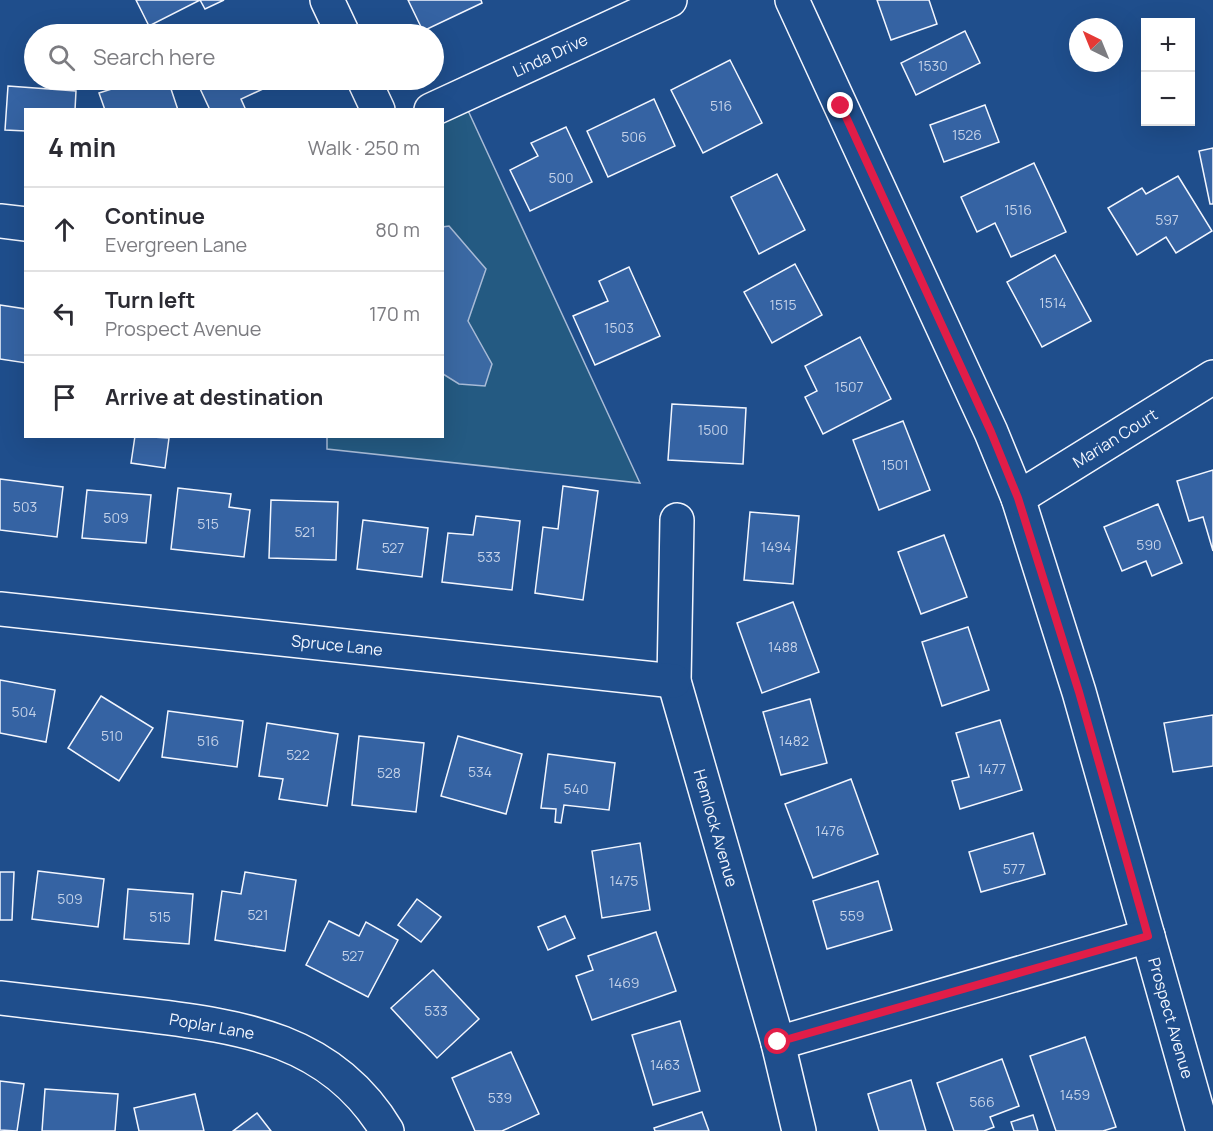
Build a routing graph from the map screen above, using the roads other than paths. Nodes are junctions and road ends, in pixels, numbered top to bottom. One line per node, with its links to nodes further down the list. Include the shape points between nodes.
1 (327, 0): 4 (street)
2 (670, 0): 7 (street, Linda Drive)
3 (792, 0): 11 (street, Prospect Avenue)
4 (338, 24)
5 (369, 90): 6 (street)
6 (377, 108)
7 (435, 108)
8 (0, 221): 9 (street)
9 (24, 224)
10 (1213, 377): 11 (street, Marian Court)
11 (1018, 498): 15 (street, Prospect Avenue, via 1079,692)
12 (677, 520): 14 (street, Hemlock Avenue)
13 (0, 609): 14 (street, Spruce Lane)
14 (674, 681): 17 (street, Hemlock Avenue)
15 (1148, 936): 17 (street); 18 (street, Prospect Avenue)
16 (0, 998): 19 (street, Poplar Lane, via 225,1025 275,1038 317,1058 356,1089)
17 (778, 1042): 20 (street, Hemlock Avenue)
18 (1200, 1071): 21 (street, Prospect Avenue)
19 (387, 1131)
20 (799, 1131)
21 (1203, 1131)

